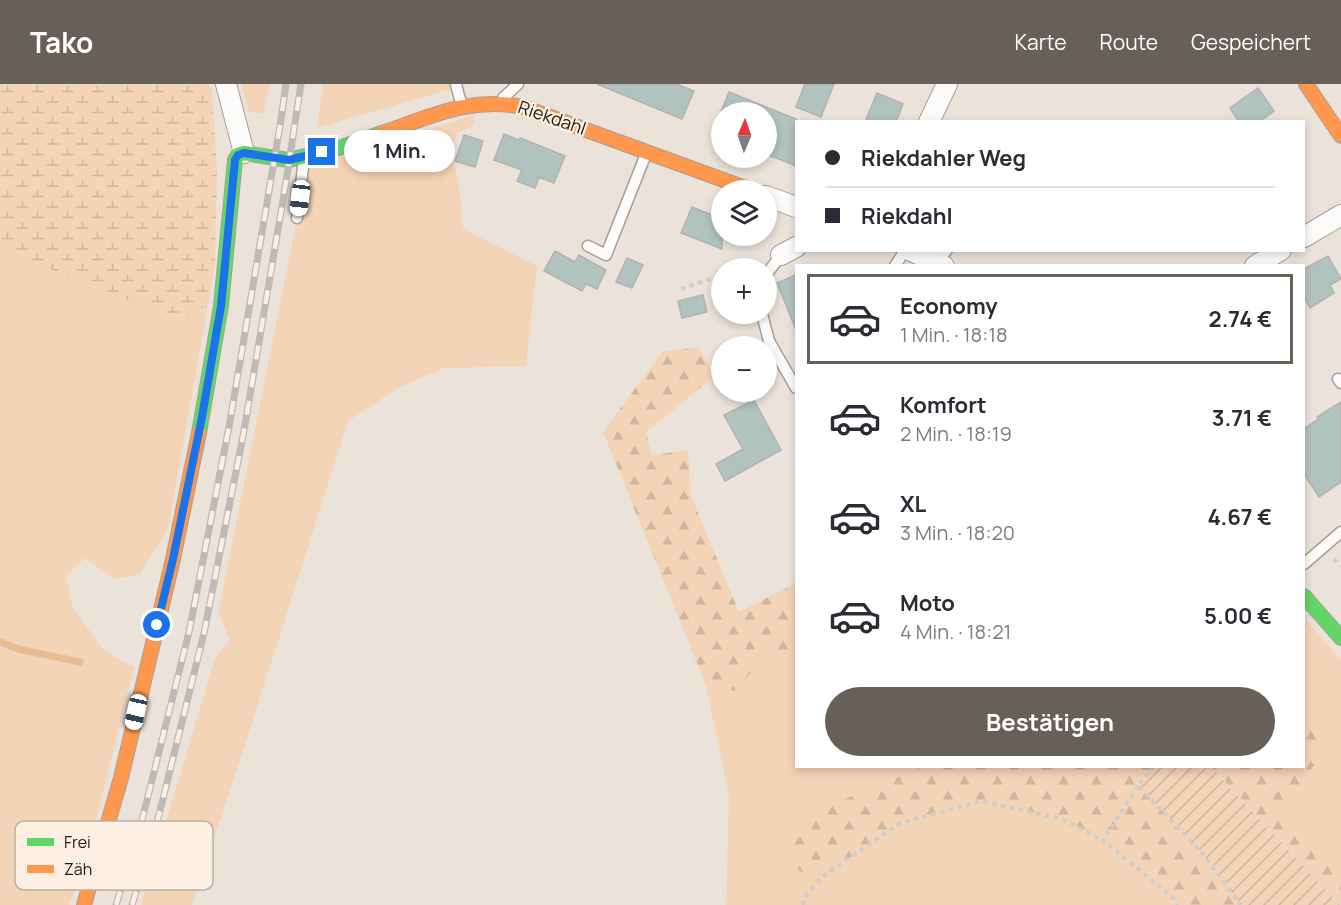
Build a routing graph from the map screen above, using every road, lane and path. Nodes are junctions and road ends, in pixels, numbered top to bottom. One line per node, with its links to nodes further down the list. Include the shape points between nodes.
1 (226, 84): 11 (street)
2 (456, 84): 7 (lane)
3 (518, 84): 6 (lane)
4 (947, 84): 8 (street)
5 (1306, 84): 9 (street)
6 (496, 103): 7 (street, Riekdahl); 10 (street, Riekdahl, via 523,106)
7 (463, 106): 12 (street, Riekdahl)
8 (930, 120)
9 (1341, 136)
10 (646, 152): 13 (street, Riekdahl); 19 (lane, via 606,255)
11 (244, 153): 12 (street, Riekdahl, via 289,160); 36 (street, via 235,160 221,306 202,417 173,559)
12 (305, 156): 17 (lane)
13 (723, 180)
14 (777, 200): 15 (street)
15 (795, 207)
16 (1341, 215): 18 (street)
17 (297, 218)
18 (1305, 236)
19 (588, 246)
20 (789, 251): 24 (lane)
21 (916, 252): 23 (street)
22 (1278, 252): 25 (street)
23 (942, 259)
24 (777, 264)
25 (1258, 264)
26 (711, 279): 27 (path)
27 (681, 289)
28 (765, 324): 29 (lane, via 769,341)
29 (795, 386)
30 (1341, 532): 31 (lane)
31 (1305, 563)
32 (1305, 597): 33 (street)
33 (1341, 638)
34 (1152, 768): 35 (path)
35 (1138, 786): 37 (path); 42 (path, via 1203,854)
36 (108, 821)
37 (1103, 840): 40 (path, via 1062,819 981,801 900,823 822,877 804,898); 41 (path)
38 (88, 890): 39 (street)
39 (84, 905)
40 (803, 905)
41 (1178, 905)
42 (1241, 905)

